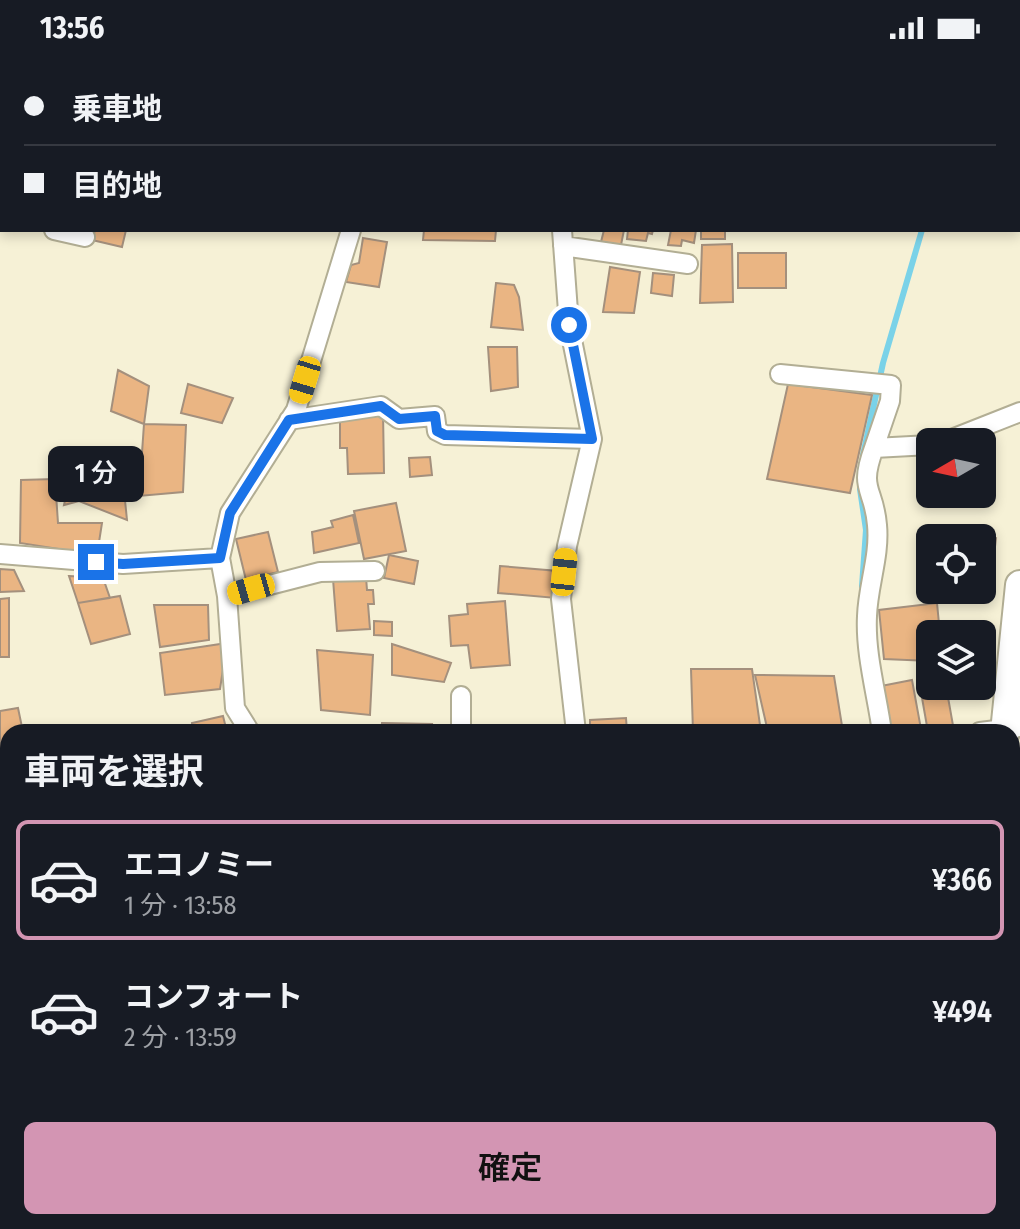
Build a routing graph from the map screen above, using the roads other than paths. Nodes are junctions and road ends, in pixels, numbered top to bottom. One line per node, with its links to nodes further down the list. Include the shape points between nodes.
1 (63, 232): 3 (street)
2 (350, 232): 8 (street)
3 (85, 237)
4 (563, 238): 5 (street); 10 (street, via 569,325)
5 (688, 264)
6 (780, 374): 12 (street, via 891,385)
7 (1020, 412): 9 (street)
8 (289, 420): 10 (street, via 381,406 399,419 435,416 437,431 445,435); 14 (street, via 230,513)
9 (979, 428)
10 (592, 439): 21 (street, via 567,546 561,599)
11 (916, 446): 12 (street)
12 (874, 448): 22 (street, via 866,484 877,522 877,548 867,615)
13 (0, 554): 14 (street, via 123,564)
14 (220, 558): 17 (street)
15 (375, 571): 17 (street, via 320,572)
16 (1020, 585): 23 (main road)
17 (227, 596): 19 (street, via 235,708)
18 (461, 696): 20 (street)
19 (245, 724)
20 (461, 724)
21 (575, 724)
22 (881, 724)
23 (1003, 724)

